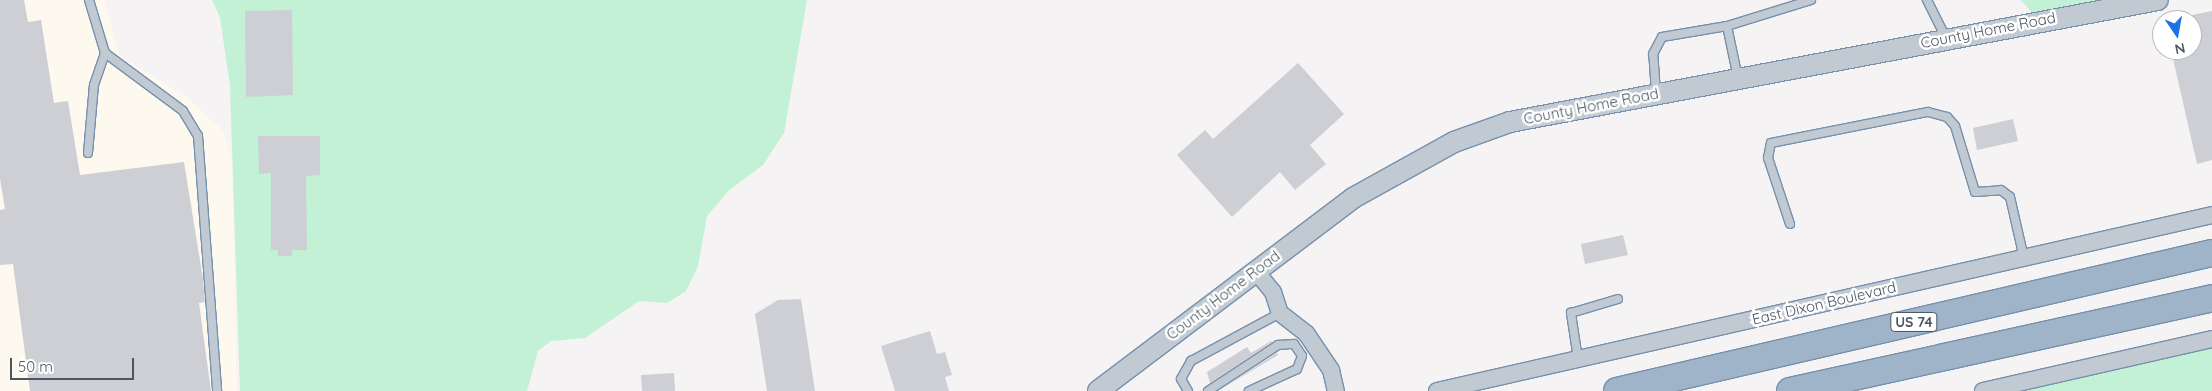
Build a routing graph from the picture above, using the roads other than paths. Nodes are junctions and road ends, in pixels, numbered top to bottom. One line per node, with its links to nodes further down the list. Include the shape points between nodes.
1 (90, 0): 7 (lane)
2 (1811, 0): 5 (lane)
3 (1928, 0): 6 (lane)
4 (2158, 0): 6 (street, County Home Road)
5 (1727, 26): 8 (lane); 9 (lane, via 1662,37 1653,54)
6 (1946, 38): 8 (street, County Home Road)
7 (105, 53): 10 (lane, via 94,85); 22 (lane, via 183,111 198,136)
8 (1738, 78): 9 (street, County Home Road)
9 (1656, 93): 15 (street, County Home Road, via 1510,122 1454,142 1353,198)
10 (88, 153)
11 (2212, 216): 14 (street, East Dixon Boulevard)
12 (1790, 224): 14 (lane, via 1768,158 1771,143 1928,112 1947,117 1956,126 1975,192 2001,190 2010,197)
13 (2212, 253): 29 (highway, US 74)
14 (2024, 258): 20 (street, East Dixon Boulevard)
15 (1255, 270): 18 (street, via 1273,292); 23 (street, County Home Road)
16 (2212, 298): 30 (highway)
17 (1618, 300): 20 (lane, via 1571,313)
18 (1280, 313): 24 (lane, via 1191,361 1180,379); 27 (street, via 1306,333 1331,370)
19 (2212, 339): 21 (street)
20 (1578, 359): 28 (street, East Dixon Boulevard)
21 (1993, 390)
22 (216, 391)
23 (1098, 391)
24 (1188, 391)
25 (1208, 391): 26 (lane, via 1278,345 1294,344 1302,356 1297,369)
26 (1249, 391)
27 (1336, 391)
28 (1437, 391)
29 (1617, 391)
30 (1790, 391)

